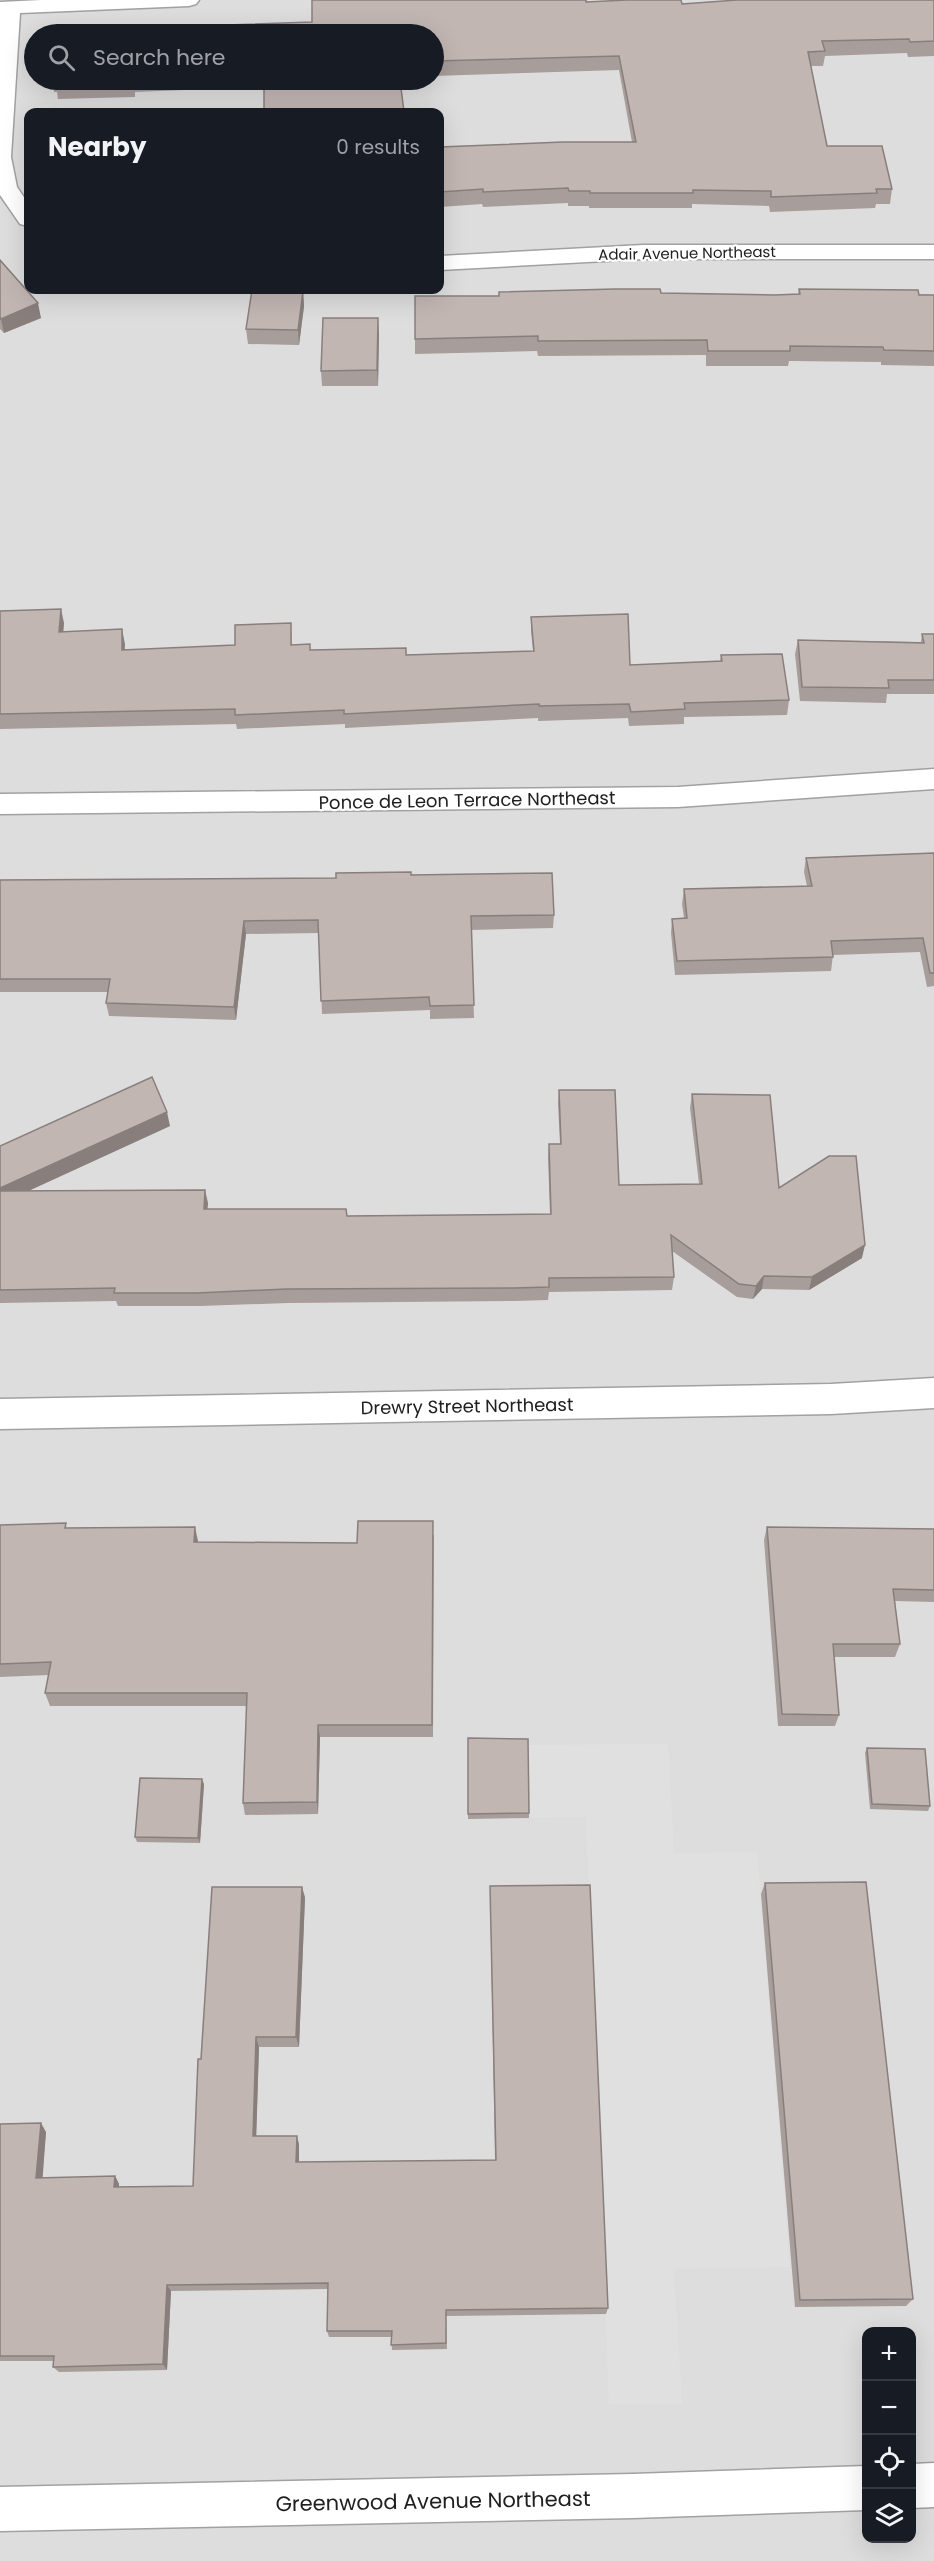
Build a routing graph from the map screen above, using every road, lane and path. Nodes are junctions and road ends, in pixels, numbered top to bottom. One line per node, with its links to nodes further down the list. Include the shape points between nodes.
1 (189, 0): 2 (street)
2 (5, 8): 3 (street, via 0,157 6,187)
3 (24, 213)
4 (934, 252): 5 (street, Adair Avenue Northeast, via 643,252)
5 (444, 263)
6 (934, 779): 7 (street, Ponce de Leon Terrace Northeast, via 678,797)
7 (0, 804)
8 (934, 1393): 9 (street, Drewry Street Northeast, via 831,1399)
9 (0, 1414)
10 (934, 2485): 11 (street)
11 (916, 2486)
12 (862, 2488): 13 (street, Greenwood Avenue Northeast)
13 (1, 2515)

